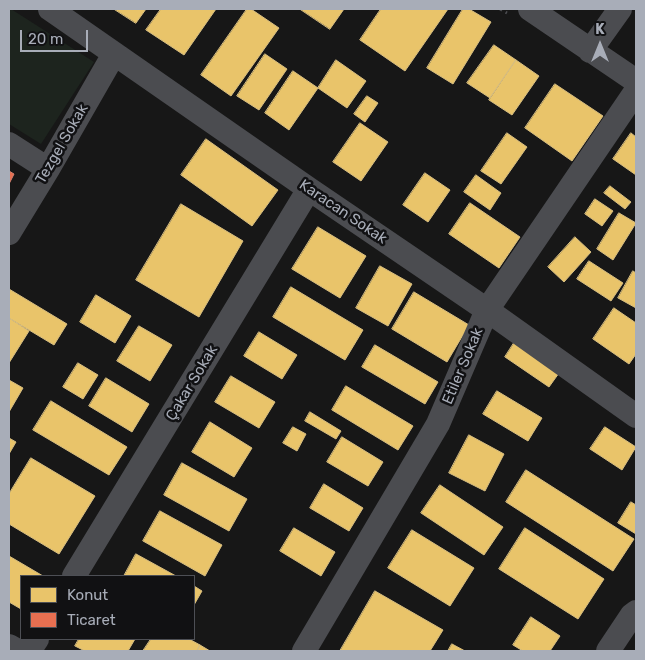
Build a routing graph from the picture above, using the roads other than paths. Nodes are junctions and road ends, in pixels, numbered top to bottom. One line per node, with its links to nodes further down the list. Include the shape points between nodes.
1 (50, 9): 5 (street, Karacan Sokak)
2 (530, 9): 4 (street)
3 (620, 9): 4 (street)
4 (590, 51): 6 (street)
5 (114, 54): 9 (street, Tezgel Sokak); 10 (street, Karacan Sokak)
6 (636, 81)
7 (636, 91): 12 (street, Etiler Sokak)
8 (9, 144): 9 (street)
9 (48, 169): 11 (street, Tezgel Sokak)
10 (309, 189): 12 (street, Karacan Sokak); 14 (street, Çakar Sokak)
11 (9, 234)
12 (487, 310): 13 (street, Karacan Sokak); 20 (street, Etiler Sokak, via 438,424)
13 (636, 416)
14 (75, 575)
15 (636, 612): 21 (street)
16 (36, 640): 19 (street)
17 (9, 646): 18 (street)
18 (18, 651)
19 (29, 651)
20 (304, 651)
21 (608, 651)

